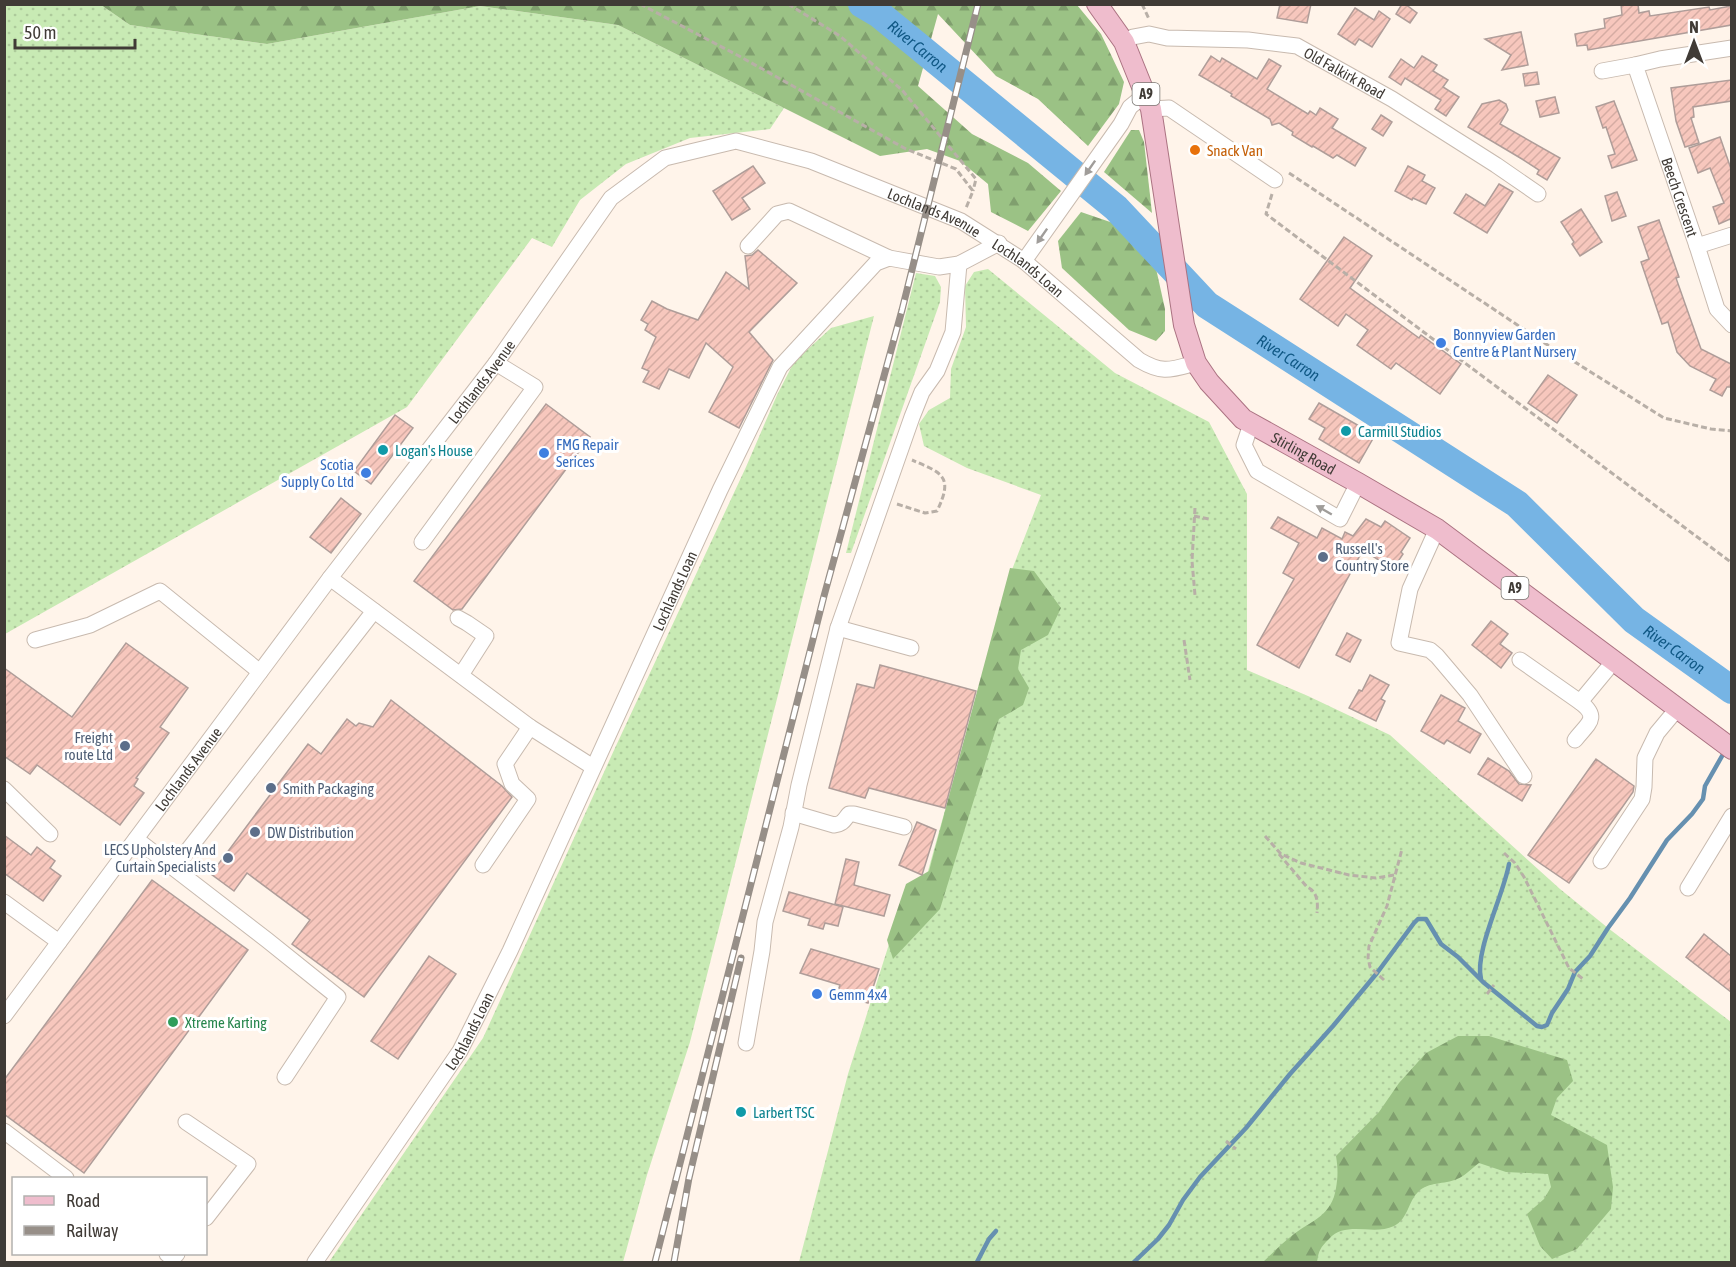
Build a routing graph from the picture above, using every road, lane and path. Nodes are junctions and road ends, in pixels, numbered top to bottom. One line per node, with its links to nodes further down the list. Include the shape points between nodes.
1 (640, 4): 10 (path, via 906,149 956,169)
2 (788, 4): 10 (path, via 840,36 902,90 976,179)
3 (1097, 4): 4 (main road, Stirling Road / A9)
4 (1125, 42): 8 (main road, Stirling Road / A9); 11 (street, Old Falkirk Road, via 1149,34 1298,46 1392,99)
5 (1731, 48): 6 (street)
6 (1635, 65): 7 (street); 16 (street, Beech Crescent)
7 (1602, 71)
8 (1148, 101): 9 (street, via 1169,108); 18 (street, one-way to 18, via 1130,107); 22 (main road, Stirling Road / A9, via 1184,325)
9 (1281, 176): 24 (path, via 1664,418); 33 (path, via 1266,214)
10 (973, 191): 12 (path)
11 (1538, 194)
12 (961, 221): 14 (street, Lochlands Avenue); 21 (street, Lochlands Avenue, via 812,161 736,141 665,158 611,198)
13 (1731, 235): 16 (street)
14 (999, 243): 18 (street, Lochlands Loan); 19 (street, Lochlands Loan)
15 (748, 246): 17 (street, via 777,214 789,211)
16 (1697, 246): 20 (street, Beech Crescent, via 1717,309)
17 (888, 258): 19 (street, Lochlands Loan, via 939,267); 52 (street, Lochlands Loan, via 876,263 780,367)
18 (1024, 261): 22 (street, Lochlands Loan, via 1138,360 1165,370)
19 (959, 264): 25 (street, via 953,332 938,371 922,392)
20 (1731, 325)
21 (496, 363): 32 (street, via 535,387); 34 (street, Lochlands Avenue)
22 (1196, 363): 23 (main road, Stirling Road / A9, via 1223,399)
23 (1251, 424): 26 (main road, Stirling Road / A9); 26 (street, one-way to 23, via 1340,519 1257,471 1244,445)
24 (1731, 431)
25 (900, 454): 27 (street); 27 (path, via 939,471 945,495 937,511 925,513)
26 (1358, 483): 31 (main road, Stirling Road / A9)
27 (884, 500): 38 (street)
28 (1195, 508): 29 (path)
29 (1194, 516): 30 (path); 35 (path)
30 (1209, 519)
31 (1437, 529): 43 (main road, Stirling Road / A9); 53 (street, via 1410,589 1399,643 1430,650 1437,656 1470,695)
32 (422, 542)
33 (1731, 563)
34 (330, 578): 36 (street); 44 (street, Lochlands Avenue)
35 (1195, 595)
36 (374, 611): 45 (street); 64 (street)
37 (458, 618): 45 (street, via 486,636)
38 (838, 628): 41 (street); 55 (street)
39 (35, 640): 44 (street, via 90,625 159,591)
40 (1184, 640): 46 (path)
41 (911, 648)
42 (1520, 660): 47 (street)
43 (1614, 662): 47 (street); 48 (main road, Stirling Road / A9)
44 (260, 672): 59 (street, Lochlands Avenue)
45 (461, 675): 49 (street)
46 (1190, 680)
47 (1580, 702): 50 (street, via 1592,715)
48 (1677, 709): 51 (main road, Stirling Road / A9); 62 (street, via 1657,733 1645,758 1642,799)
49 (530, 727): 52 (street); 63 (street, via 505,764 512,784 528,799)
50 (1575, 740)
51 (1731, 748)
52 (593, 767): 83 (street, Lochlands Loan, via 460,1051)
53 (1524, 776)
54 (4, 789): 58 (street)
55 (793, 813): 57 (street, via 834,825 854,814); 75 (street, via 765,922)
56 (1731, 816): 66 (street)
57 (904, 827)
58 (50, 834)
59 (136, 839): 64 (street); 69 (street, Lochlands Avenue)
60 (1402, 849): 65 (path)
61 (1504, 853): 70 (path, via 1524,877 1569,968)
62 (1601, 861)
63 (483, 865)
64 (174, 868): 76 (street, via 338,997)
65 (1394, 875): 68 (path, via 1376,878 1301,863 1281,854 1265,836 1316,894); 71 (path, via 1368,958 1370,967)
66 (1688, 888)
67 (4, 902): 69 (street)
68 (1317, 914)
69 (59, 942): 74 (street, Lochlands Avenue)
70 (1583, 979)
71 (1384, 980)
72 (1494, 985): 73 (path)
73 (1487, 994)
74 (4, 1016)
75 (746, 1043)
76 (285, 1077)
77 (186, 1122): 82 (street, via 248,1164)
78 (4, 1131): 81 (street)
79 (1226, 1141): 80 (path)
80 (1236, 1149)
81 (63, 1177)
82 (207, 1217)
83 (315, 1263)

